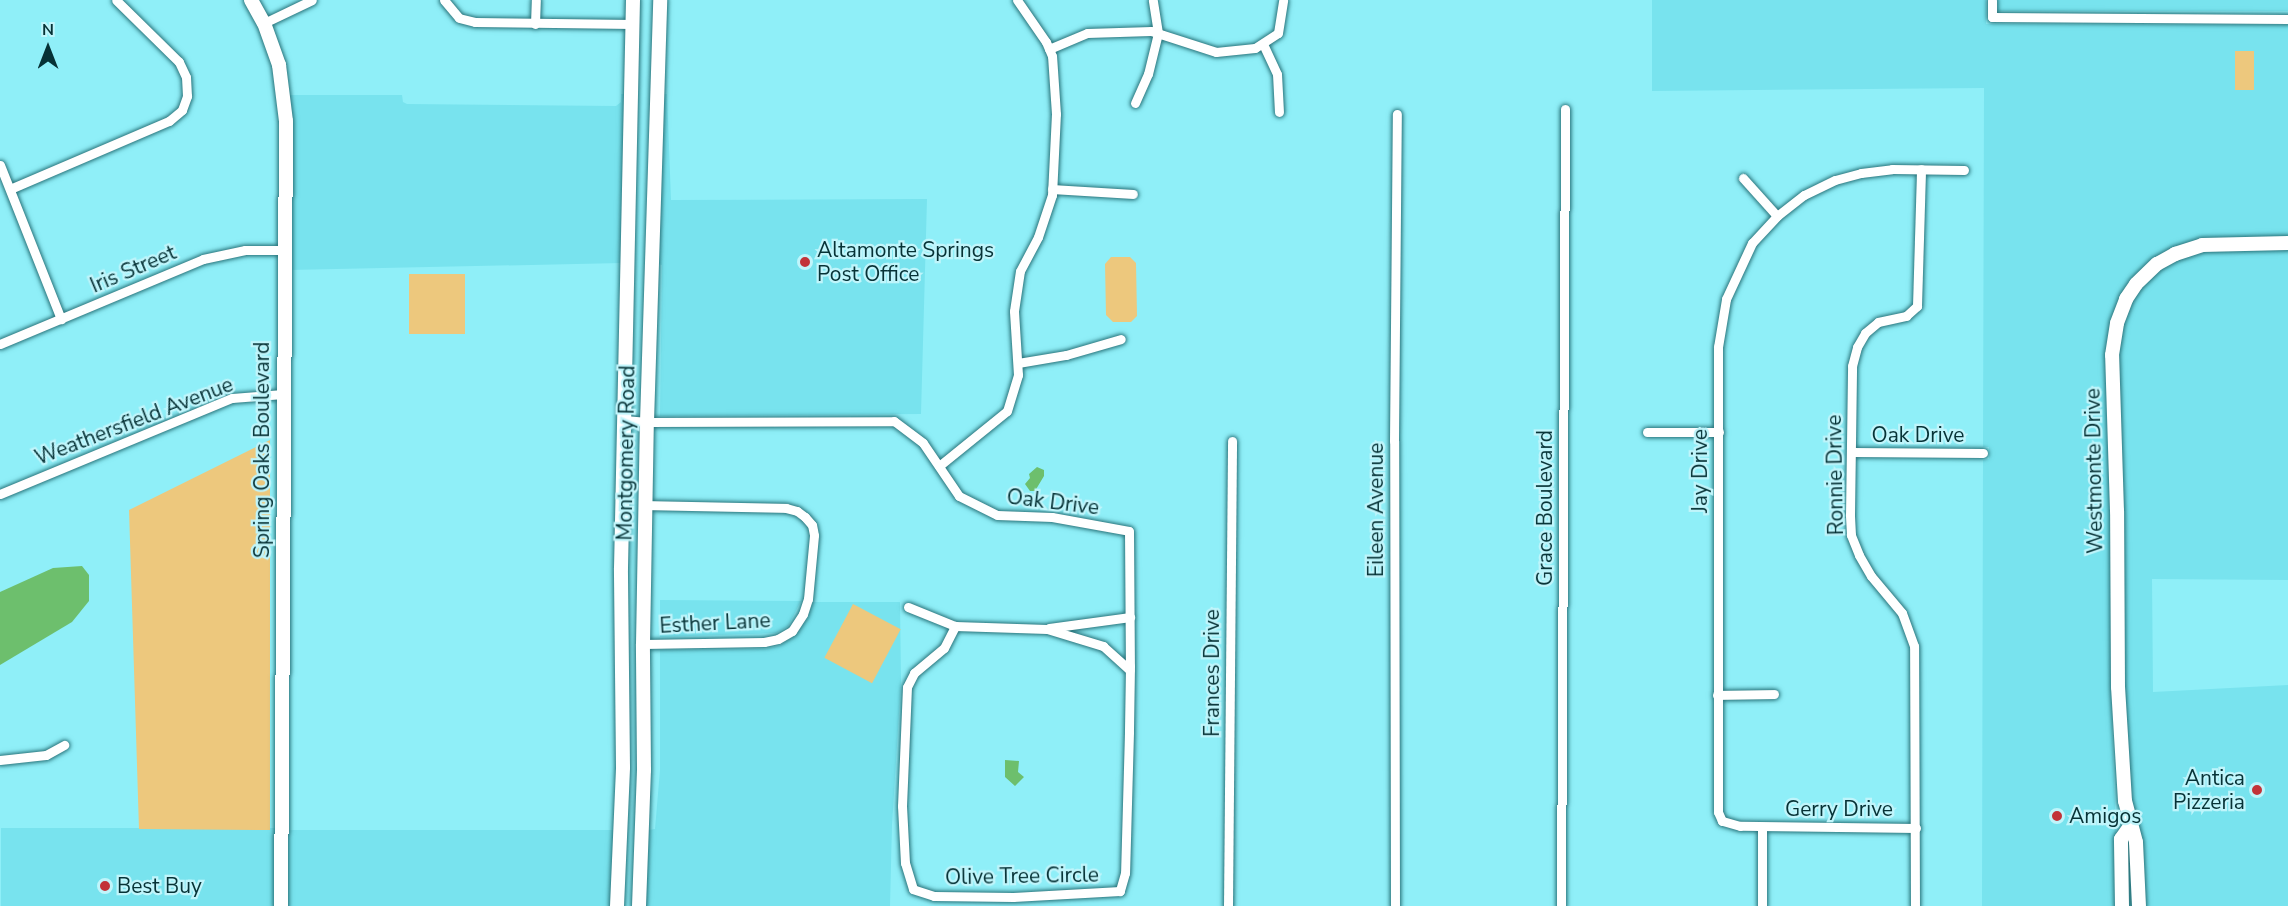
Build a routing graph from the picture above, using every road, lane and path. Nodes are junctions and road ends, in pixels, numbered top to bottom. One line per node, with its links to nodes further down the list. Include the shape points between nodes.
1 (116, 0): 28 (street, via 179,62 186,76 187,96 182,110 169,121)
2 (251, 0): 13 (main road, Spring Oaks Boulevard)
3 (312, 0): 13 (street)
4 (444, 0): 14 (street, via 459,18)
5 (536, 0): 14 (street)
6 (633, 0): 15 (main road, Montgomery Road)
7 (660, 0): 31 (main road, Montgomery Road)
8 (1017, 0): 18 (street)
9 (1153, 0): 16 (street)
10 (1282, 0): 17 (street, via 1278,33)
11 (1992, 0): 12 (street, via 1992,17)
12 (2288, 19)
13 (264, 23): 34 (main road, Spring Oaks Boulevard, via 284,91)
14 (535, 24): 15 (street)
15 (633, 24): 27 (main road, Montgomery Road)
16 (1158, 33): 17 (street, via 1216,52); 18 (street, via 1087,33); 19 (street, via 1148,74)
17 (1263, 44): 21 (street, via 1277,74)
18 (1049, 49): 29 (street, via 1056,114)
19 (1135, 103)
20 (1565, 109): 69 (street, Grace Boulevard)
21 (1279, 112)
22 (1397, 114): 68 (street, Eileen Avenue)
23 (0, 165): 28 (street)
24 (1921, 169): 25 (street, Jay Drive); 32 (street, Jay Drive, via 1861,172 1835,180 1804,195); 45 (street, Ronnie Drive, via 1917,306 1906,316 1878,322 1857,346 1852,366)
25 (1964, 170)
26 (1743, 178): 32 (street)
27 (629, 188): 31 (main road); 40 (main road, Montgomery Road)
28 (10, 189): 35 (street)
29 (1052, 189): 30 (street); 38 (street, via 1038,237 1020,271 1014,311)
30 (1133, 194)
31 (654, 204): 41 (main road, Montgomery Road)
32 (1777, 216): 43 (street, Jay Drive, via 1752,243 1726,298 1718,347)
33 (2288, 243): 61 (main road, Westmonte Drive, via 2202,245 2175,254 2157,264 2136,284 2117,323 2112,355 2118,687)
34 (285, 250): 35 (street, Iris Street, via 245,250 203,260); 39 (main road, Spring Oaks Boulevard)
35 (62, 319): 37 (street, Iris Street)
36 (1121, 339): 38 (street, via 1066,355)
37 (0, 344)
38 (1018, 363): 47 (street, via 1007,411)
39 (283, 394): 48 (street, Weathersfield Avenue, via 232,398); 64 (main road, Spring Oaks Boulevard)
40 (625, 420): 41 (street, Oak Drive); 50 (main road, Montgomery Road)
41 (647, 422): 47 (street, Oak Drive, via 894,421 922,444); 49 (main road, Montgomery Road)
42 (1647, 432): 43 (street)
43 (1719, 432): 58 (street, Jay Drive)
44 (1232, 441): 67 (street, Frances Drive)
45 (1852, 452): 46 (street, Oak Drive); 63 (street, Ronnie Drive, via 1851,535 1871,576 1902,613 1914,646)
46 (1983, 453)
47 (939, 466): 52 (street, Oak Drive, via 960,496 997,515 1052,517 1130,531)
48 (0, 494)
49 (646, 505): 55 (main road, Montgomery Road); 55 (street, Esther Lane, via 786,508 805,517 814,535 808,599 792,631 765,642)
50 (621, 568): 55 (main road, via 628,592 627,617); 65 (main road, Montgomery Road, via 623,767)
51 (908, 607): 53 (street)
52 (1130, 617): 54 (street); 56 (street, Olive Tree Circle)
53 (955, 626): 54 (street); 56 (street, Olive Tree Circle, via 944,648 914,673 907,687 902,806 905,863 913,889 934,896 1013,897 1120,891 1125,873)
54 (1047, 629): 56 (street, via 1103,646)
55 (643, 644): 66 (main road, Montgomery Road)
56 (1130, 670)
57 (1774, 694): 58 (street)
58 (1717, 695): 62 (street, Jay Drive, via 1718,812 1722,821 1730,825)
59 (64, 745): 60 (street, via 46,755)
60 (0, 760)
61 (2130, 826): 72 (main road, Westmonte Drive, via 2121,839); 73 (main road, Westmonte Drive, via 2136,842)
62 (1762, 827): 63 (street, Gerry Drive); 70 (street)
63 (1916, 828): 71 (street, Ronnie Drive)
64 (281, 906)
65 (617, 906)
66 (639, 906)
67 (1228, 906)
68 (1395, 906)
69 (1561, 906)
70 (1762, 906)
71 (1915, 906)
72 (2122, 906)
73 (2139, 906)

